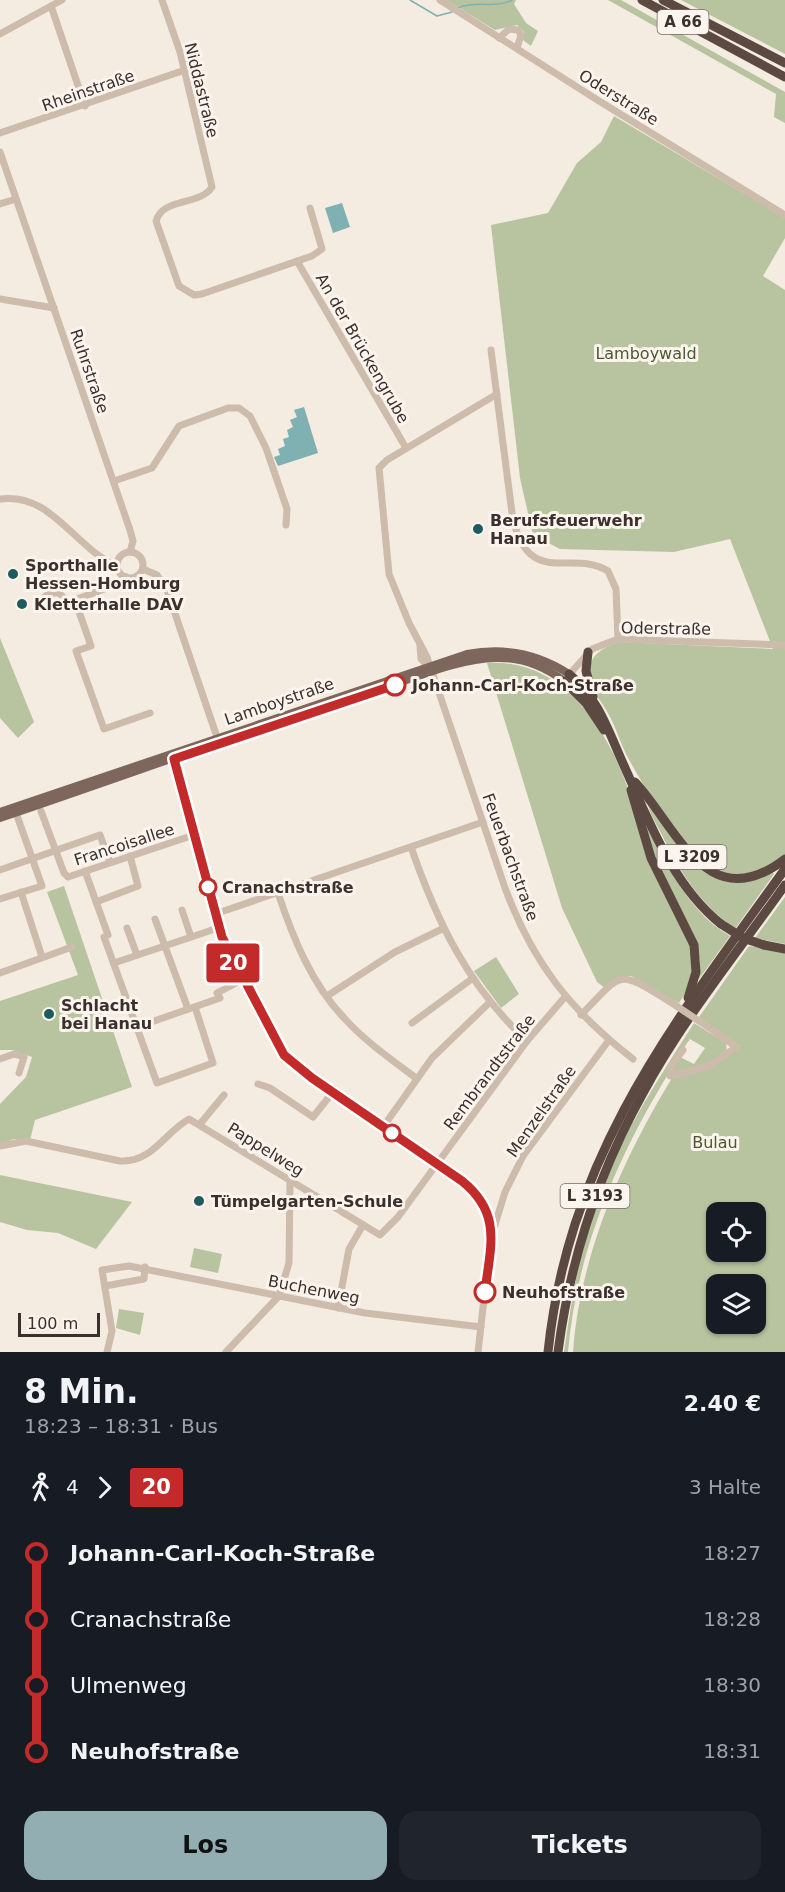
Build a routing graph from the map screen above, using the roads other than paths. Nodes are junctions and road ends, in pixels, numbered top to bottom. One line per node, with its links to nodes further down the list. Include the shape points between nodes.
1 (62, 0): 6 (street)
2 (162, 0): 11 (street, Niddastraße)
3 (440, 0): 8 (street, Oderstraße)
4 (642, 0): 12 (highway, A 66)
5 (663, 0): 10 (highway, A 66)
6 (51, 6): 7 (street); 13 (street)
7 (0, 34)
8 (499, 38): 9 (street, Oderstraße); 9 (street, via 509,29 518,30 521,35)
9 (517, 48): 20 (street, Oderstraße)
10 (785, 63)
11 (185, 70): 13 (street, Rheinstraße); 16 (street, Niddastraße)
12 (785, 77)
13 (85, 106): 14 (street, Rheinstraße)
14 (0, 133)
15 (0, 152): 17 (street, Ruhrstraße)
16 (212, 188): 21 (street, An der Brückengrube, via 204,195 166,208 156,221 184,291 202,294)
17 (16, 199): 18 (street); 23 (street, Ruhrstraße)
18 (0, 204)
19 (310, 208): 21 (street, An der Brückengrube, via 322,249)
20 (785, 215)
21 (297, 261): 26 (street, An der Brückengrube)
22 (0, 298): 23 (street)
23 (54, 308): 27 (street, Ruhrstraße)
24 (491, 350): 25 (street)
25 (496, 394): 26 (street); 34 (street, via 519,538 529,551 548,564 592,564 608,572 616,589)
26 (406, 448): 37 (street, via 379,468 390,574)
27 (114, 481): 29 (street, via 152,468 179,426 228,408 239,408 250,417 266,448 286,510); 30 (street, Ruhrstraße, via 132,539)
28 (0, 499): 31 (street, via 38,504 95,553)
29 (286, 525)
30 (130, 552): 31 (street); 32 (street, via 142,559)
31 (118, 562): 33 (street)
32 (143, 569): 33 (street, via 137,576); 41 (street, via 157,575 167,590)
33 (126, 577): 40 (street, via 71,601 91,646 76,651 104,729)
34 (618, 639): 35 (street, Oderstraße); 36 (street, Oderstraße)
35 (785, 645)
36 (588, 652): 38 (street, Oderstraße); 39 (highway, via 586,670)
37 (430, 669): 38 (main road, Lamboystraße / L 3209, via 501,658 529,663); 41 (main road, Lamboystraße / L 3209); 49 (street, Feuerbachstraße)
38 (566, 678): 39 (highway, L 3209); 42 (highway, L 3209)
39 (594, 702): 42 (highway, L 3209)
40 (150, 713)
41 (218, 741): 43 (main road, Lamboystraße / L 3209)
42 (615, 744): 44 (highway, L 3209)
43 (173, 757): 45 (main road, Lamboystraße / L 3209); 50 (street)
44 (629, 775): 55 (highway, L 3209, via 685,849 710,871 732,878 751,877); 74 (highway, L 3209, bridge, via 681,880 696,901 743,938); 84 (highway, via 651,858 694,945 696,972)
45 (15, 810): 47 (main road, Lamboystraße / L 3209); 48 (main road, Lamboystraße / L 3209); 54 (street)
46 (41, 811): 52 (street)
47 (0, 813)
48 (0, 818)
49 (483, 822): 51 (street); 82 (street, Feuerbachstraße, via 519,921)
50 (194, 835): 53 (street, Francoisallee); 66 (street)
51 (411, 847): 62 (street); 70 (street)
52 (56, 851): 54 (street); 56 (street, via 100,835); 59 (street, Francoisallee, via 68,877)
53 (130, 856): 56 (street, Francoisallee); 64 (street, via 138,886)
54 (32, 859): 58 (street); 61 (street, via 42,886)
55 (785, 859)
56 (110, 862): 59 (street, Francoisallee)
57 (785, 869): 84 (highway, L 3193)
58 (0, 870)
59 (85, 871): 64 (street)
60 (785, 885): 116 (highway, L 3193, via 673,1044 624,1130 598,1186 578,1249)
61 (21, 892): 63 (street); 76 (street)
62 (278, 893): 66 (street); 81 (street, via 300,950)
63 (0, 899)
64 (96, 902): 77 (street)
65 (182, 910): 71 (street)
66 (215, 914): 68 (street)
67 (155, 919): 72 (street)
68 (218, 927): 71 (street); 80 (street)
69 (127, 928): 75 (street)
70 (442, 929): 79 (street); 81 (street, via 395,952)
71 (191, 937): 72 (street)
72 (165, 945): 75 (street); 85 (street)
73 (72, 947): 76 (street)
74 (785, 949)
75 (137, 955): 77 (street)
76 (42, 957): 78 (street)
77 (114, 963): 88 (street)
78 (0, 973)
79 (473, 978): 83 (street); 87 (street)
80 (242, 980): 85 (street, via 217,993 220,998); 97 (street, via 284,1055)
81 (327, 996): 95 (street, via 361,1035)
82 (564, 998): 86 (street, Feuerbachstraße); 90 (street, Rembrandtstraße)
83 (490, 1002): 90 (street); 95 (street)
84 (686, 1006): 115 (highway, L 3193, via 634,1087 589,1183 568,1249)
85 (191, 1008): 88 (street); 88 (street, via 214,1061 177,1076 157,1083)
86 (581, 1015): 89 (street, Feuerbachstraße); 91 (street, bridge, via 614,981 632,979 736,1047 711,1066 670,1076 672,1065)
87 (412, 1023)
88 (138, 1027)
89 (609, 1040): 93 (street, Feuerbachstraße); 106 (street, Menzelstraße, via 523,1156)
90 (526, 1041): 102 (street, Rembrandtstraße)
91 (683, 1050)
92 (0, 1059): 94 (street, via 14,1054 24,1057)
93 (633, 1059)
94 (19, 1073)
95 (416, 1078): 100 (street)
96 (258, 1084): 97 (street, via 313,1117)
97 (333, 1092): 100 (street)
98 (224, 1095): 99 (street, Pappelweg)
99 (197, 1122): 101 (street, via 183,1122 146,1157 133,1161 26,1141); 103 (street, Pappelweg)
100 (382, 1127): 102 (street)
101 (0, 1146)
102 (436, 1164): 105 (street, Rembrandtstraße, via 398,1217); 106 (street, via 480,1198 490,1218)
103 (290, 1180): 104 (street, Pappelweg); 109 (street, via 290,1259)
104 (363, 1225): 105 (street, Pappelweg); 110 (street, via 348,1249)
105 (380, 1234)
106 (491, 1236): 111 (street)
107 (145, 1268): 108 (street, via 144,1279); 108 (street, Buchenweg, via 102,1270); 109 (street, Buchenweg)
108 (105, 1286): 112 (street, via 112,1334)
109 (279, 1296): 110 (street, Buchenweg); 113 (street)
110 (338, 1308): 111 (street, Buchenweg)
111 (481, 1327): 114 (street)
112 (107, 1352)
113 (226, 1352)
114 (478, 1352)
115 (548, 1352)
116 (558, 1352)

